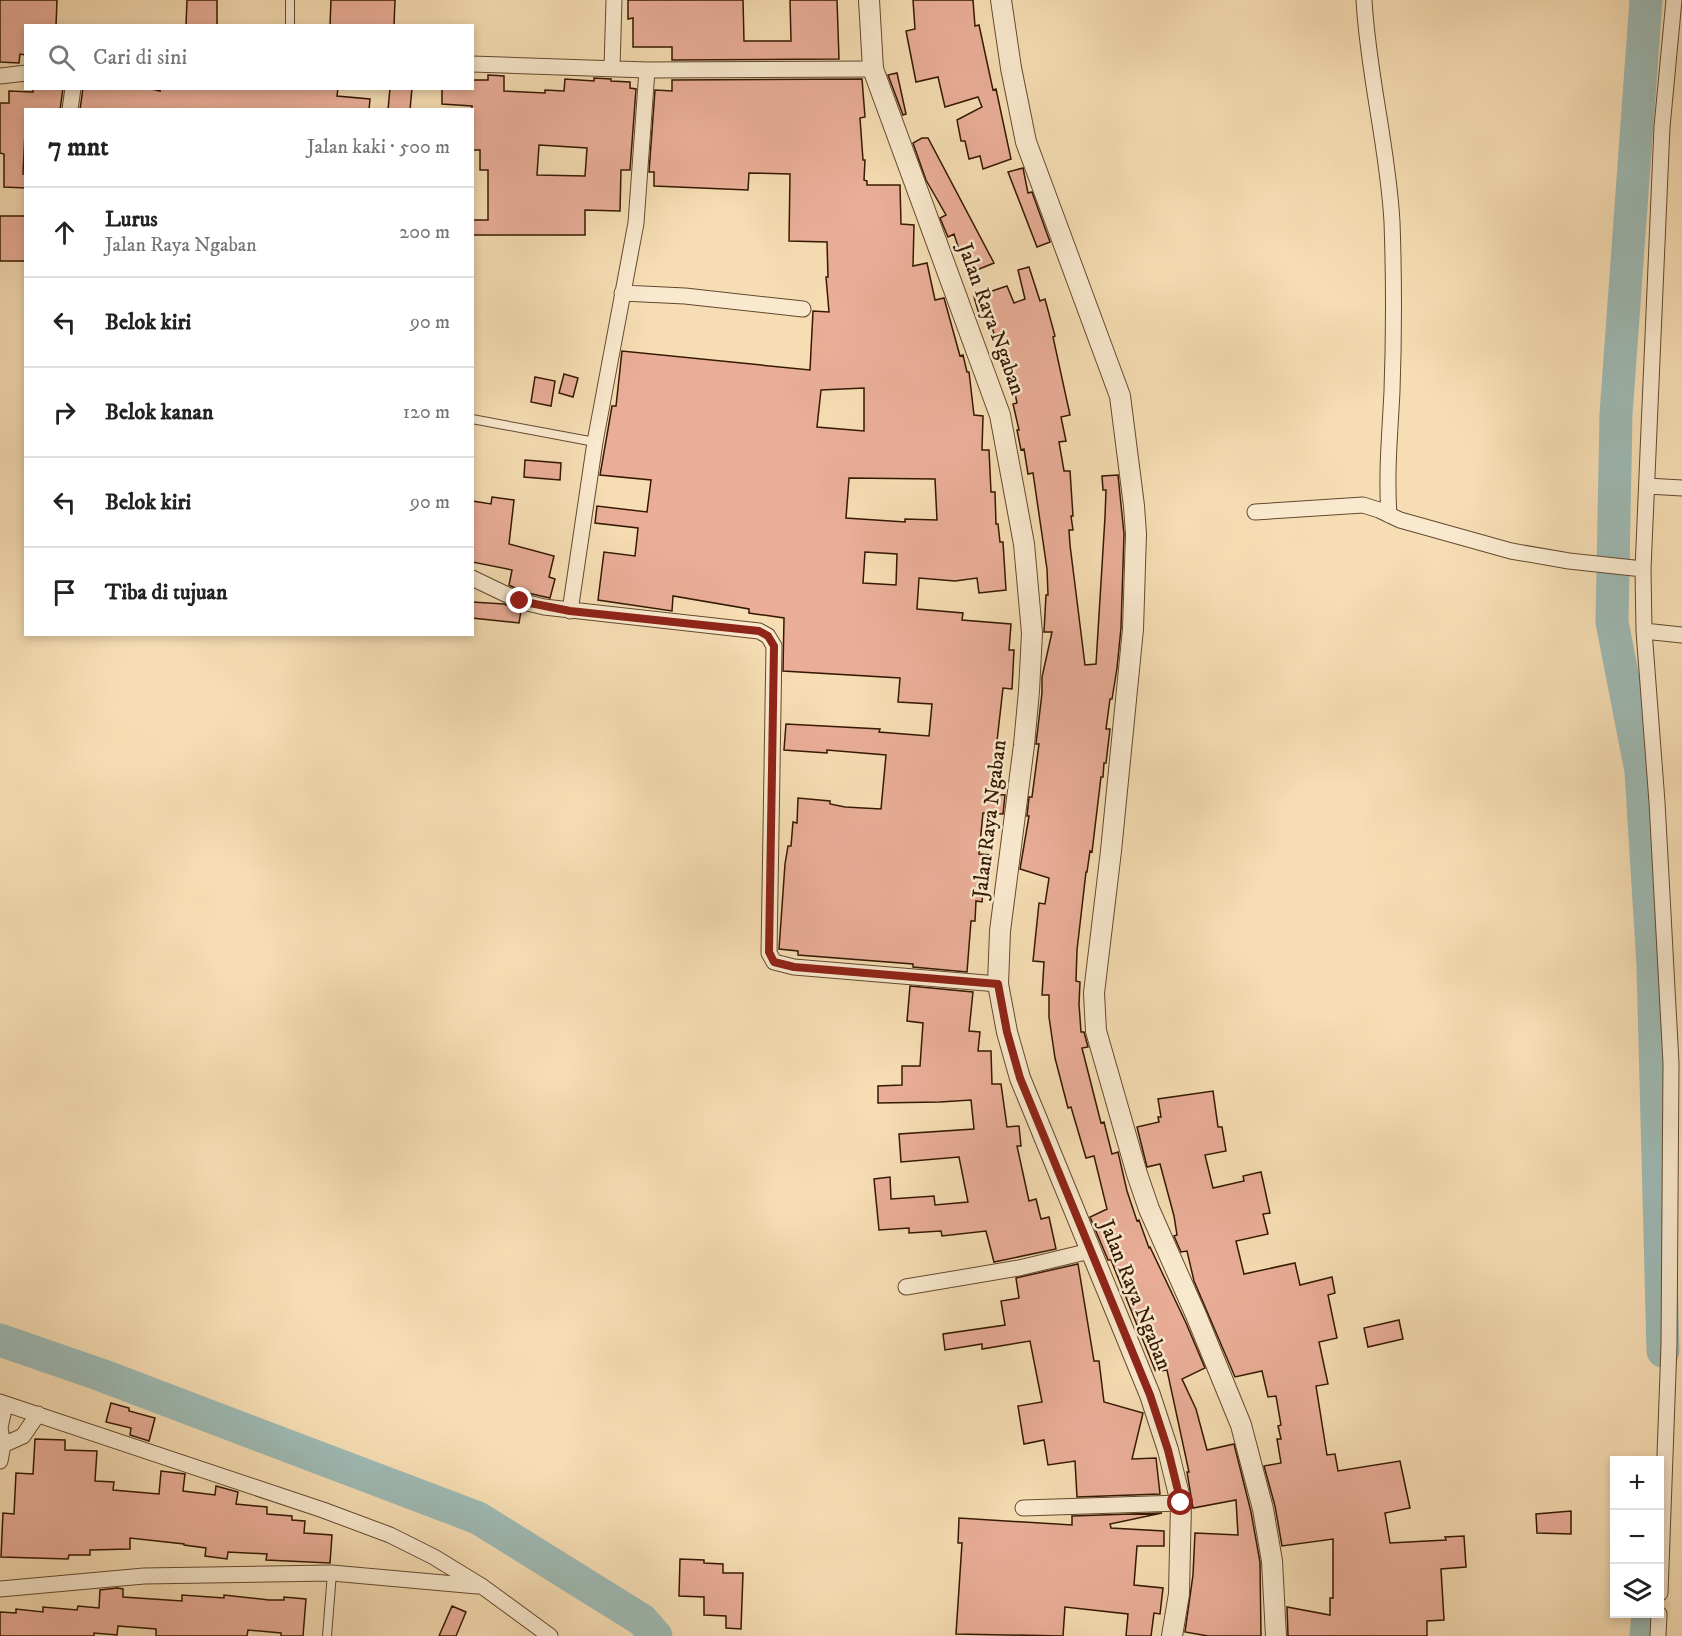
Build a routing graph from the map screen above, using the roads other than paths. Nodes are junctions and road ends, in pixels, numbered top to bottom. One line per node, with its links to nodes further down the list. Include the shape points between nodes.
1 (290, 0): 7 (lane)
2 (614, 0): 9 (street)
3 (869, 0): 10 (street, Jalan Raya Ngaban)
4 (1001, 0): 48 (street, via 1026,142 1120,396 1134,506 1133,629 1094,993 1096,1031 1149,1209 1241,1425 1272,1561)
5 (1364, 0): 23 (street, via 1392,221)
6 (1674, 0): 20 (street, via 1662,127)
7 (290, 24)
8 (474, 64): 9 (street)
9 (612, 68): 11 (street)
10 (873, 69): 11 (street); 29 (street, Jalan Raya Ngaban, via 1000,415 1024,544 1032,633 1029,691 1000,931)
11 (647, 70): 16 (street, via 636,222)
12 (24, 73): 13 (street)
13 (0, 76)
14 (73, 90): 15 (street)
15 (70, 108)
16 (622, 292): 17 (street); 19 (street)
17 (803, 309)
18 (474, 419): 19 (lane)
19 (595, 442): 26 (street)
20 (1647, 486): 21 (street); 24 (street)
21 (1682, 488)
22 (1255, 512): 23 (street, via 1363,505)
23 (1389, 515): 24 (street, via 1511,551)
24 (1644, 570): 27 (street)
25 (474, 579): 26 (street, via 520,601)
26 (570, 611): 29 (street, via 759,631 774,646 769,952 774,962 794,967)
27 (1644, 631): 28 (street); 30 (street)
28 (1682, 635)
29 (998, 984): 31 (street, Jalan Raya Ngaban, via 1020,1078)
30 (1676, 1023): 33 (street)
31 (1090, 1251): 32 (street, via 1019,1268); 38 (street, Jalan Raya Ngaban, via 1150,1395)
32 (906, 1287)
33 (1676, 1346): 40 (street)
34 (3, 1403): 35 (street); 36 (street)
35 (38, 1414): 36 (street, via 23,1436); 42 (street, via 390,1535)
36 (3, 1445): 37 (street)
37 (0, 1461)
38 (1181, 1503): 39 (street); 47 (street, Jalan Raya Ngaban, via 1179,1594)
39 (1023, 1508)
40 (1661, 1564)
41 (332, 1573): 42 (street); 43 (street, via 144,1576); 45 (lane)
42 (483, 1587): 46 (street)
43 (0, 1589)
44 (1659, 1618): 49 (street)
45 (327, 1636)
46 (550, 1636)
47 (1172, 1636)
48 (1276, 1636)
49 (1658, 1636)

